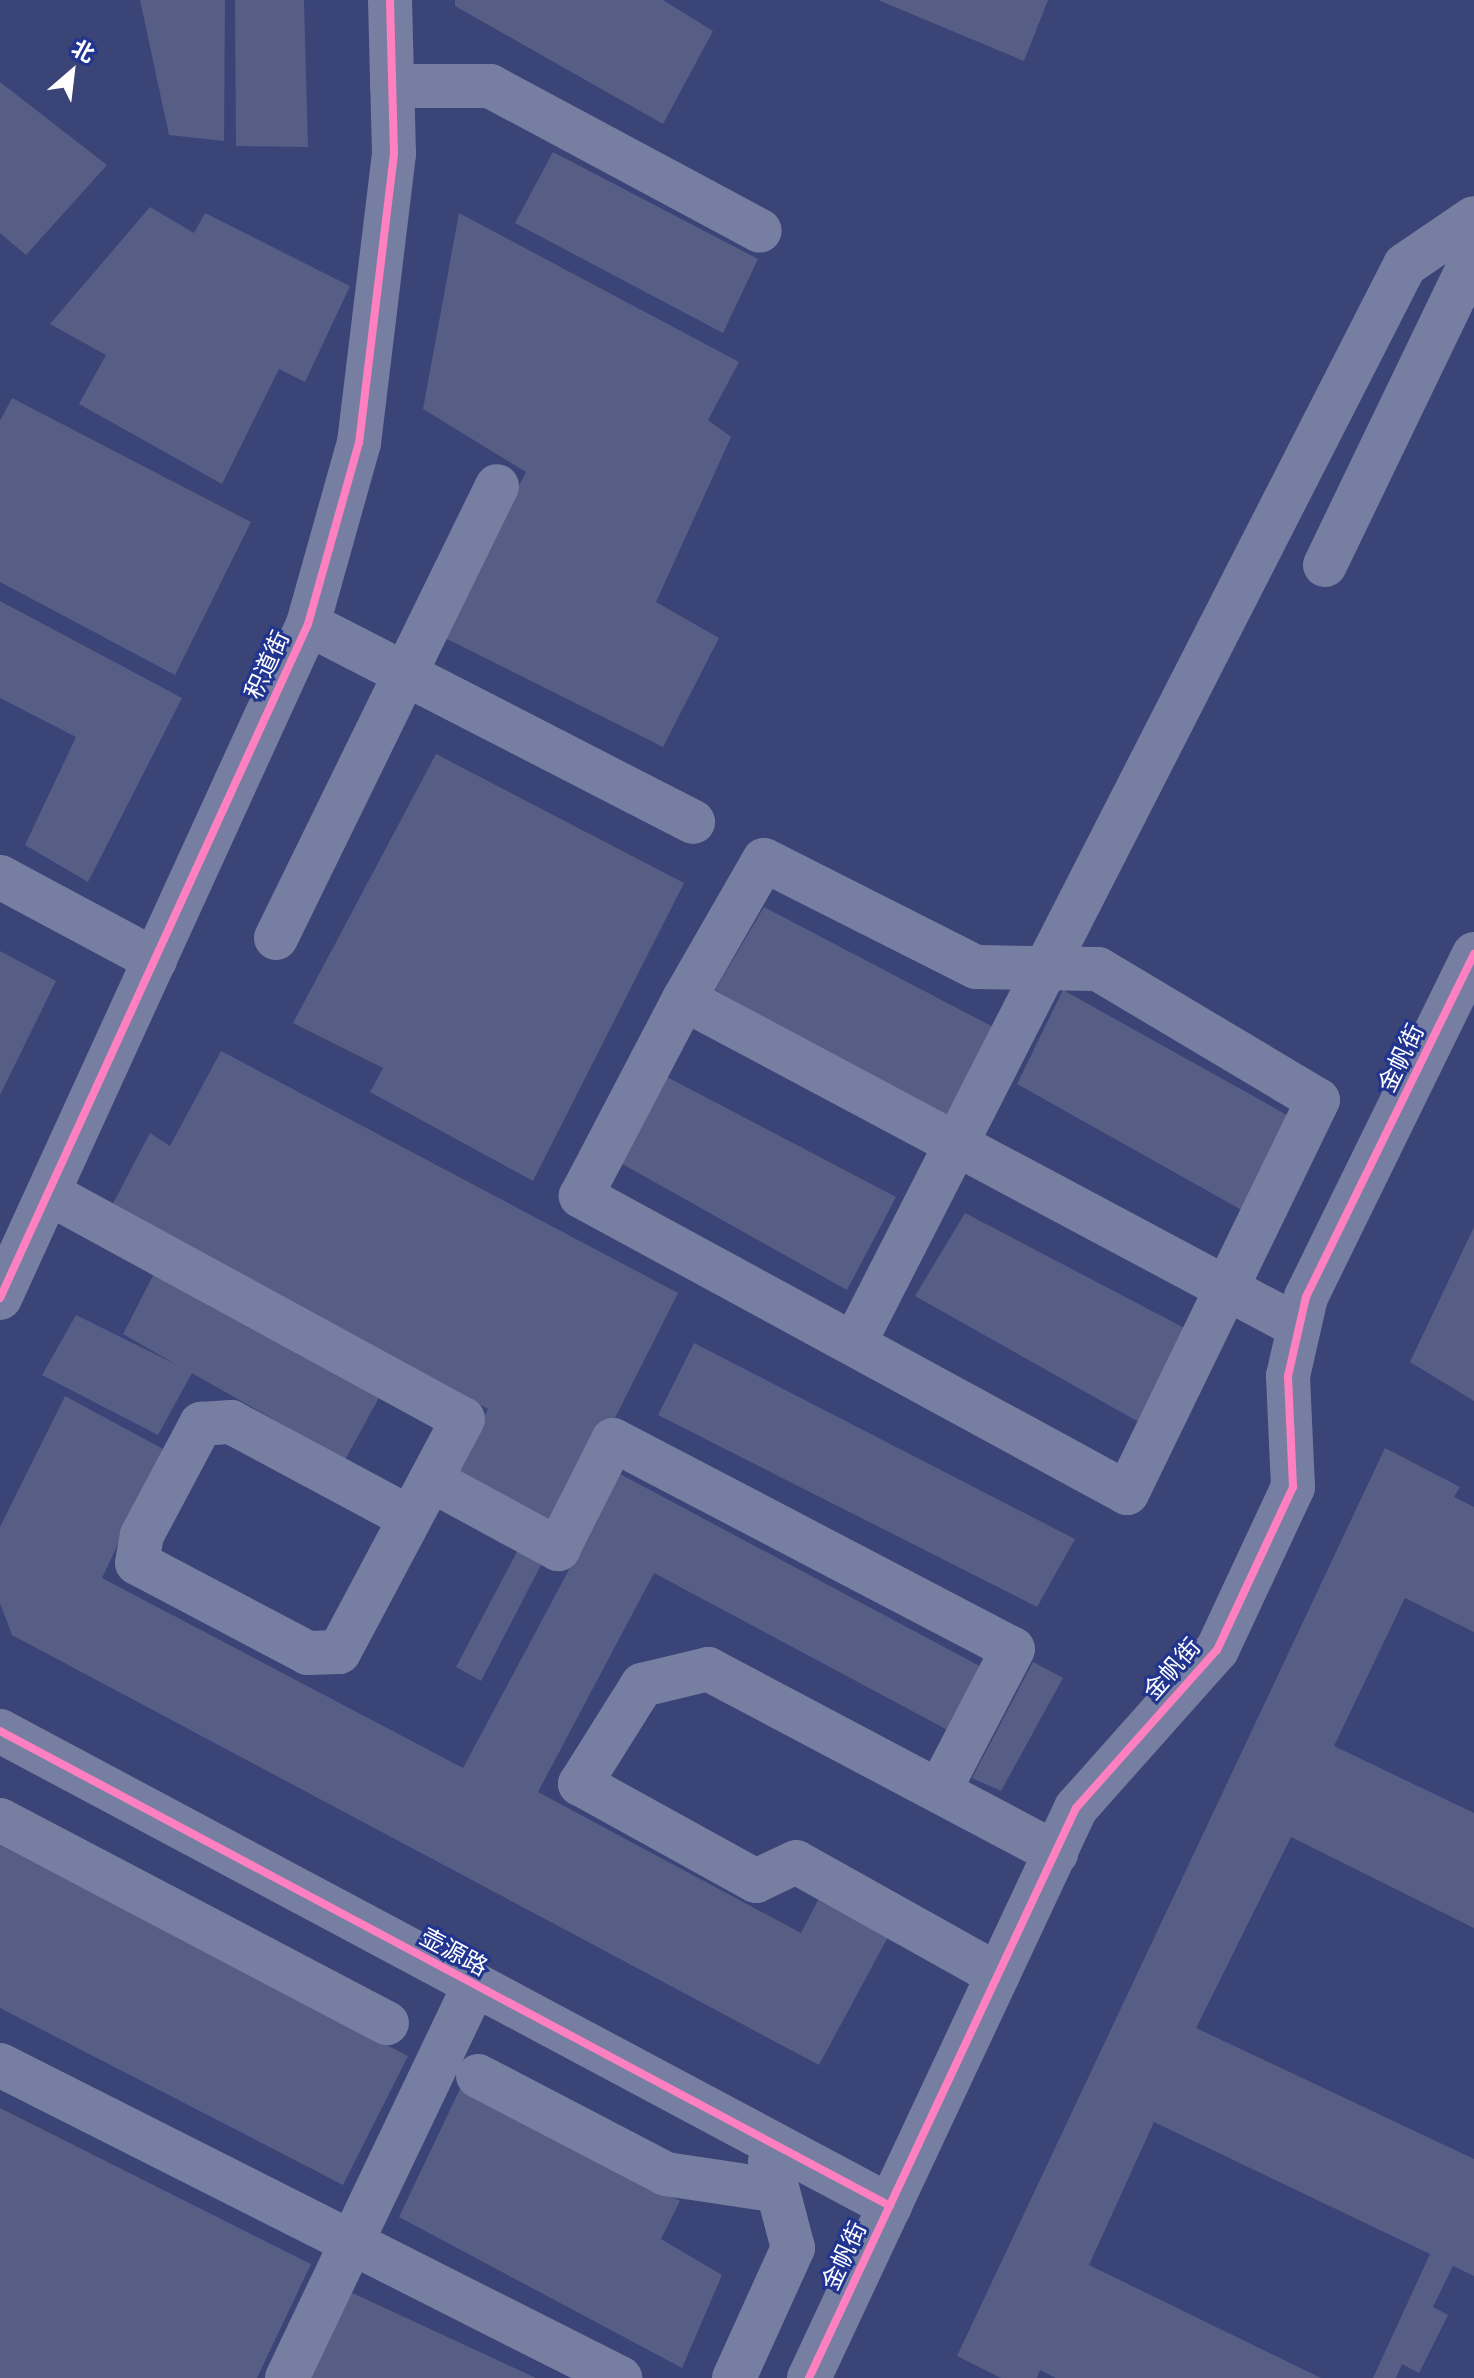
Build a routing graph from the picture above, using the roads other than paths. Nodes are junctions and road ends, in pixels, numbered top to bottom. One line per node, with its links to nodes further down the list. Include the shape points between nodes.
1 (390, 0): 2 (street, 积道街)
2 (392, 86): 4 (street, via 490,86); 8 (street, 积道街, via 394,154 359,443)
3 (1474, 218): 15 (street, via 1405,265)
4 (760, 231)
5 (1474, 256): 7 (street)
6 (497, 486): 9 (street)
7 (1325, 565)
8 (308, 624): 9 (street); 14 (street, 积道街)
9 (405, 674): 10 (street); 12 (street)
10 (693, 822)
11 (0, 877): 14 (street)
12 (276, 938)
13 (1474, 954): 21 (street, 金帆街, via 1306,1297)
14 (155, 960): 18 (street, 积道街)
15 (1046, 968): 16 (street, via 976,967 764,860); 17 (street); 20 (street, via 1098,969 1318,1100)
16 (684, 999): 17 (street); 22 (street, via 581,1196)
17 (956, 1145): 20 (street); 22 (street)
18 (50, 1194): 19 (street, 积道街); 23 (street, via 463,1419)
19 (4, 1278)
20 (1227, 1288): 21 (street); 22 (street, via 1127,1493)
21 (1299, 1327): 28 (street, 金帆街, via 1288,1376 1293,1487 1217,1650 1076,1808)
22 (855, 1342)
23 (431, 1480): 24 (street); 26 (street, via 558,1549 613,1440 1013,1649)
24 (410, 1518): 24 (street, via 339,1652 308,1653 137,1563 142,1535 201,1424 231,1422)
25 (0, 1731): 30 (street, 壶源路)
26 (939, 1791): 28 (street); 29 (street, via 708,1669 642,1685 580,1784 756,1881 796,1862)
27 (0, 1820): 31 (street)
28 (1056, 1853): 29 (street, 金帆街)
29 (998, 1975): 36 (street, 金帆街)
30 (474, 1986): 34 (street, 壶源路); 37 (street)
31 (387, 2023)
32 (0, 2065): 37 (street)
33 (478, 2076): 35 (street, via 666,2174)
34 (765, 2140): 35 (street); 36 (street, 壶源路)
35 (778, 2191): 40 (street, via 793,2248)
36 (890, 2206): 41 (street, 金帆街)
37 (352, 2243): 38 (street); 39 (street)
38 (287, 2378)
39 (620, 2378)
40 (734, 2378)
41 (809, 2378)

